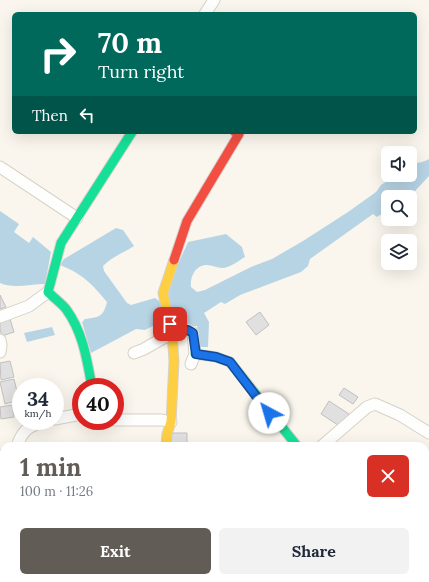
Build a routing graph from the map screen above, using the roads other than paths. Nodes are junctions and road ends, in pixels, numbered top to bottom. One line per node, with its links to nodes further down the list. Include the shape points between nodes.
1 (214, 0): 2 (street)
2 (206, 12)
3 (131, 134): 6 (street)
4 (239, 134): 9 (street, via 187,221 164,293)
5 (0, 166): 6 (street)
6 (77, 218): 7 (street, via 62,243)
7 (48, 292): 8 (street, via 29,306); 14 (street, via 66,308 76,324 83,340)
8 (0, 317)
9 (171, 329): 12 (street, via 144,349); 13 (street, via 188,330 193,333); 16 (street, via 174,361)
10 (0, 340): 11 (street)
11 (0, 352)
12 (134, 353)
13 (193, 359): 21 (street, via 216,357 230,362)
14 (90, 378)
15 (124, 420): 16 (street)
16 (171, 422): 20 (street)
17 (26, 430): 19 (street)
18 (429, 433): 22 (street, via 400,415 375,404 367,407)
19 (19, 442)
20 (166, 442)
21 (294, 442)
22 (327, 442)

